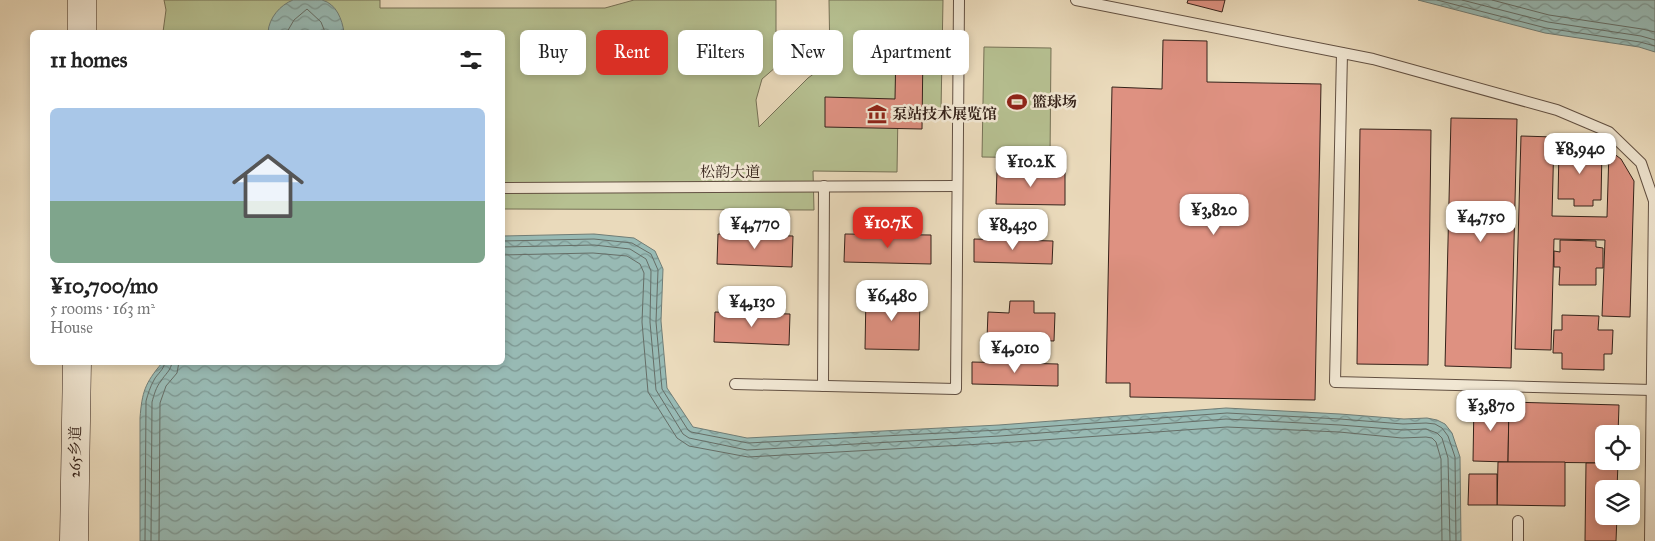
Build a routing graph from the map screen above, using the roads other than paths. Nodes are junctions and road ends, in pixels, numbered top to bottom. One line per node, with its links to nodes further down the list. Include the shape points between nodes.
1 (82, 0): 4 (street)
2 (959, 0): 7 (lane)
3 (1076, 0): 5 (lane)
4 (82, 30)
5 (1342, 52): 12 (lane, via 1557,110 1609,132 1641,163 1654,201); 12 (lane, via 1335,382)
6 (824, 186): 7 (lane, 松韵大道); 8 (lane, 松韵大道); 11 (lane)
7 (957, 186): 11 (lane, via 956,389)
8 (505, 188)
9 (77, 365): 14 (street, 265乡道)
10 (736, 384): 11 (lane)
11 (823, 386)
12 (1652, 390): 16 (lane)
13 (1518, 521): 15 (lane)
14 (74, 541)
15 (1518, 541)
16 (1650, 541)

